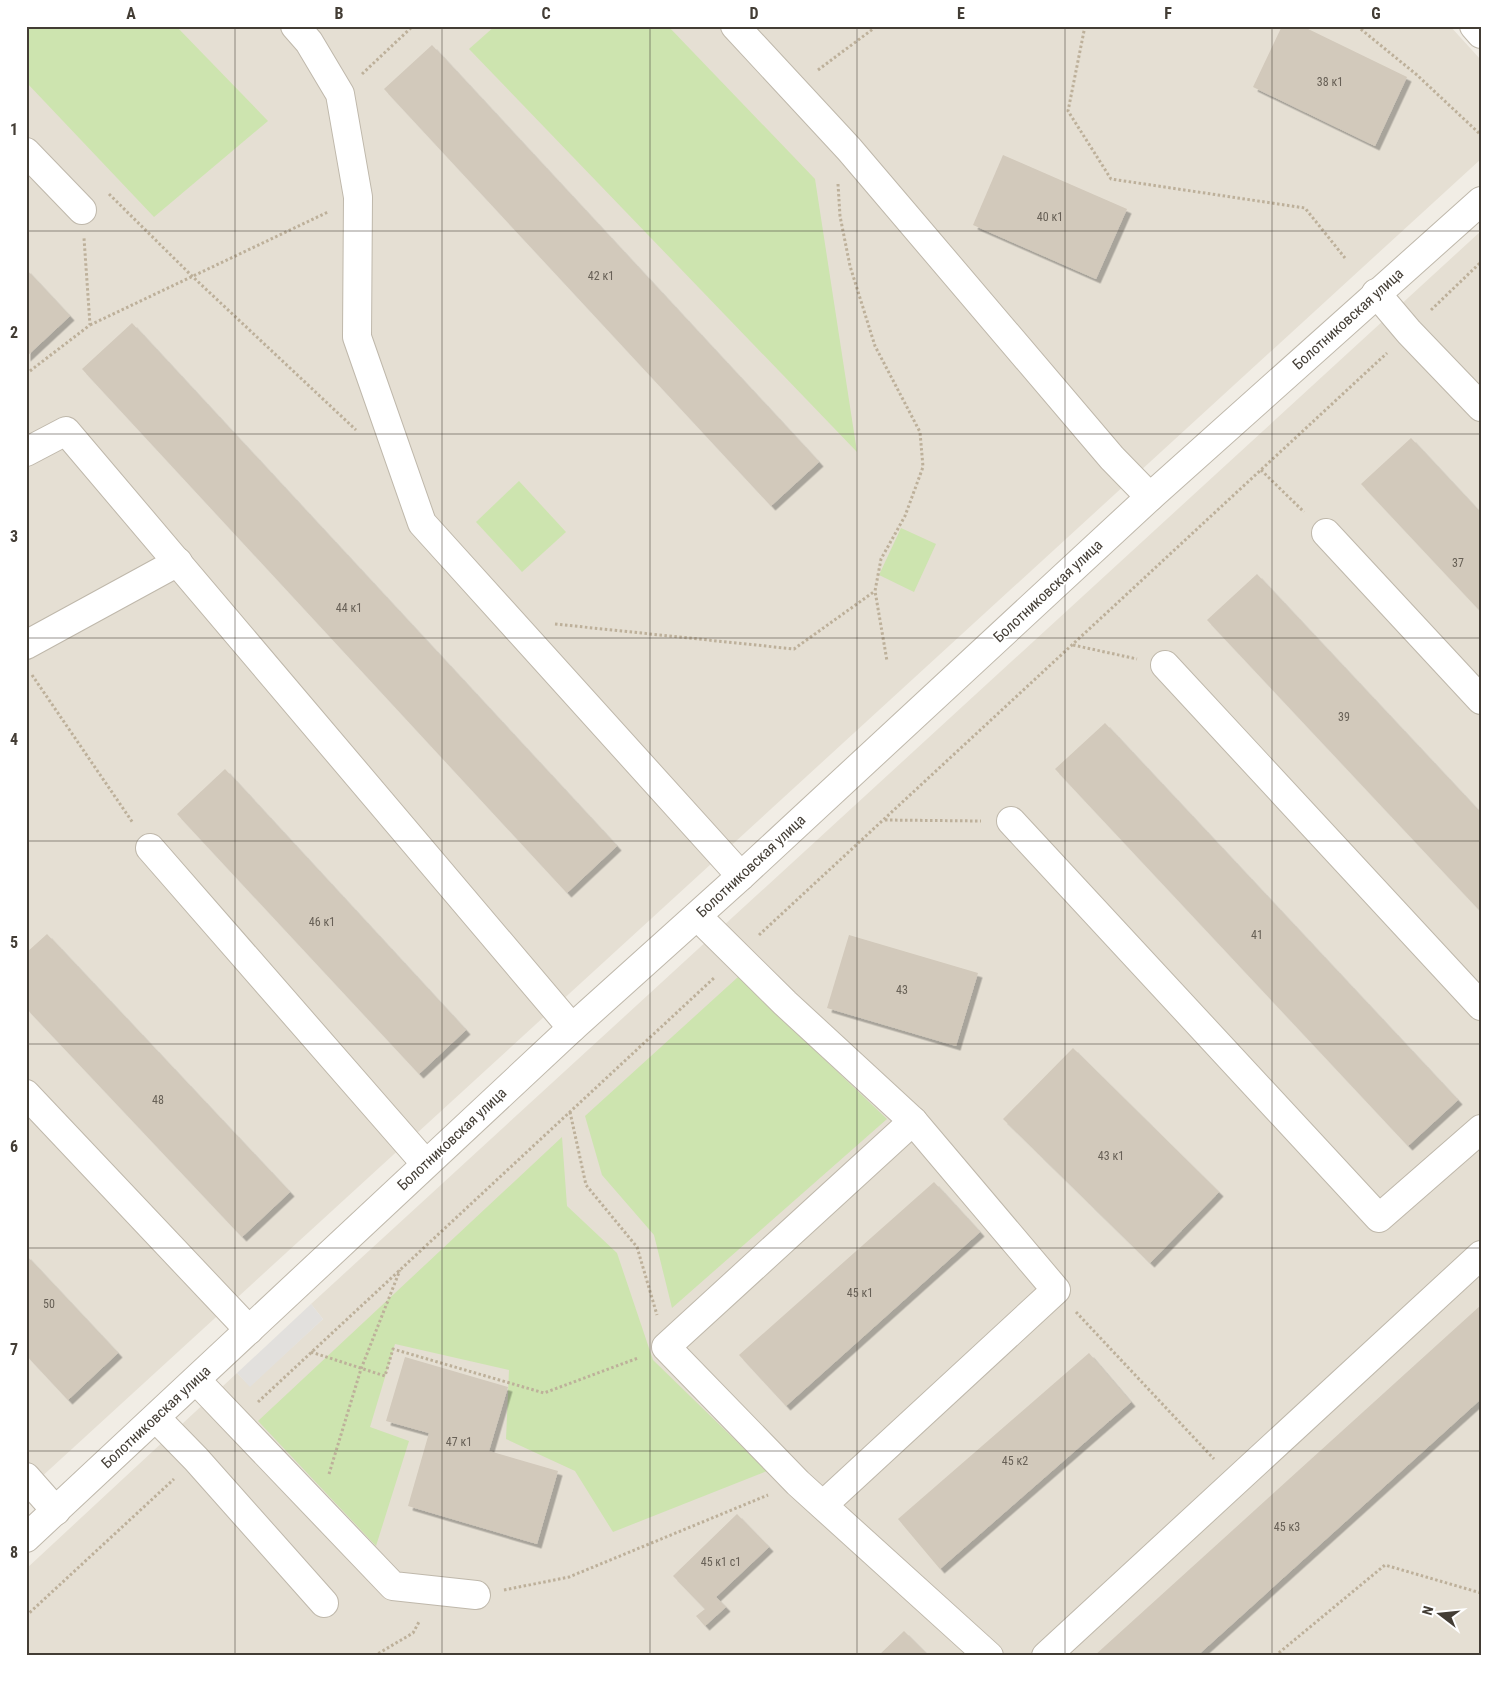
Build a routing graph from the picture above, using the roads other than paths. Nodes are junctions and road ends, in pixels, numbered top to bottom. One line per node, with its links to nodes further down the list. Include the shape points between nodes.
1 (295, 26): 19 (street, via 309,42 340,94 358,197 358,337 422,523)
2 (735, 26): 11 (street, via 849,149 1112,458)
3 (1474, 26): 4 (street)
4 (1481, 34)
5 (26, 152): 7 (street)
6 (1481, 201): 8 (street, Болотниковская улица)
7 (82, 210)
8 (1376, 293): 9 (street); 11 (street, Болотниковская улица)
9 (1481, 407)
10 (29, 446): 13 (street, via 66,431)
11 (1150, 497): 19 (street, Болотниковская улица)
12 (1326, 533): 16 (street)
13 (178, 562): 14 (street); 22 (street)
14 (26, 645)
15 (1165, 665): 21 (street)
16 (1481, 700)
17 (1012, 821): 25 (street, via 1378,1218)
18 (150, 848): 26 (street)
19 (741, 876): 20 (street, Болотниковская улица)
20 (697, 916): 22 (street, Болотниковская улица); 24 (street, via 778,997)
21 (1481, 1006)
22 (572, 1028): 26 (street, Болотниковская улица)
23 (26, 1094): 28 (street)
24 (913, 1121): 32 (street, via 1056,1290); 32 (street, via 666,1347)
25 (1481, 1129)
26 (426, 1163): 28 (street, Болотниковская улица)
27 (1481, 1255): 38 (street)
28 (249, 1330): 29 (street, Болотниковская улица)
29 (196, 1380): 30 (street, Болотниковская улица); 35 (street, via 393,1586)
30 (156, 1418): 33 (street, Болотниковская улица); 36 (street, via 196,1458)
31 (26, 1477): 33 (street)
32 (823, 1505): 37 (street)
33 (56, 1511): 34 (street, Болотниковская улица)
34 (26, 1538)
35 (476, 1595)
36 (324, 1603)
37 (989, 1656)
38 (1046, 1656)

